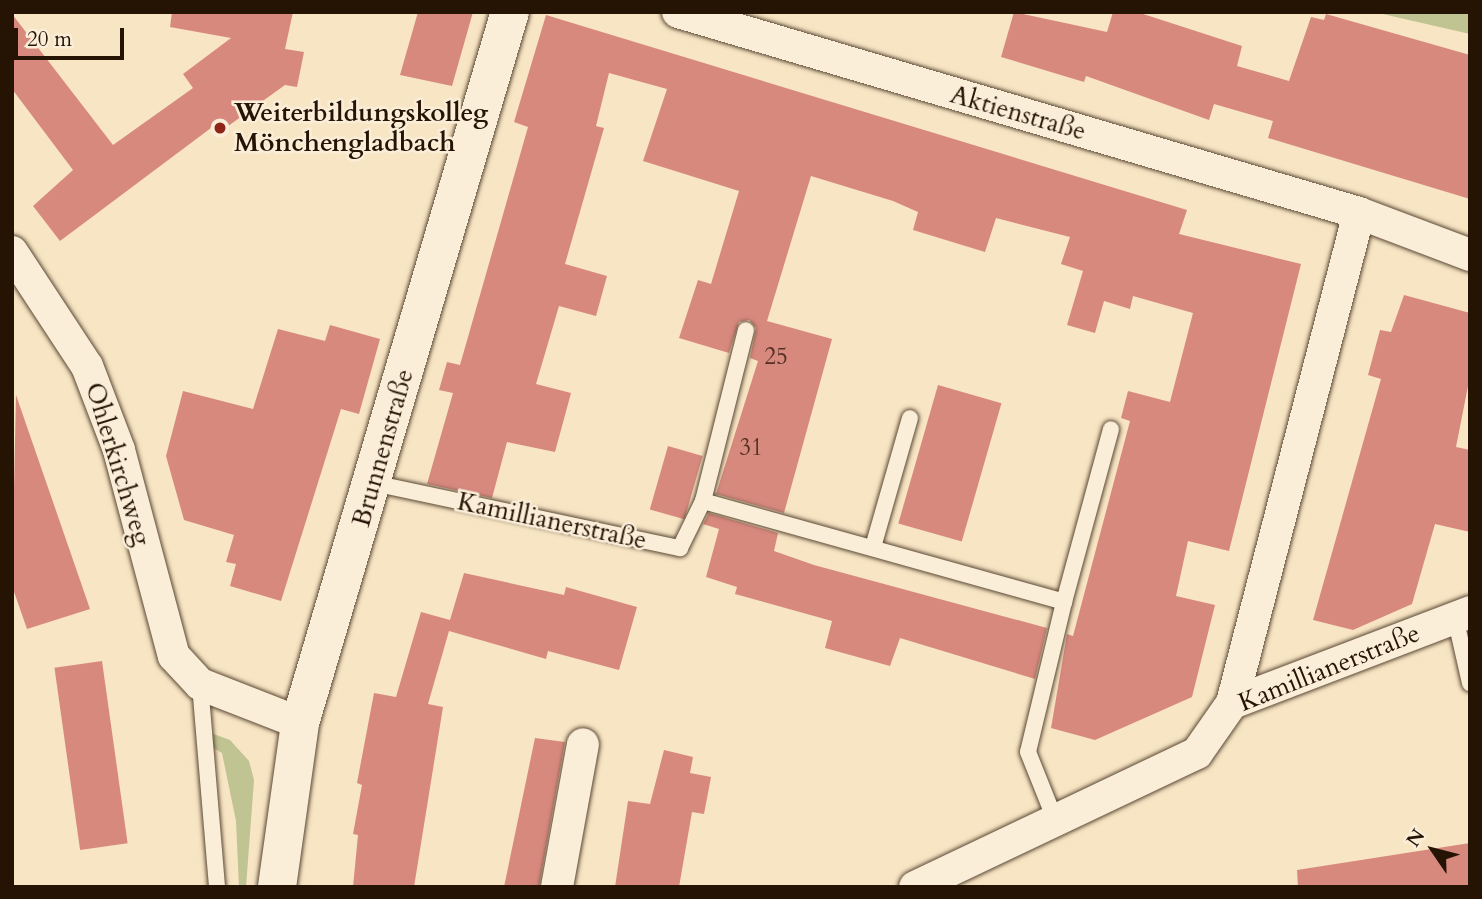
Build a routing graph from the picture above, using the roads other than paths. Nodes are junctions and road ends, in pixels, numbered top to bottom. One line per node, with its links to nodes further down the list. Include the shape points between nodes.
1 (510, 12): 9 (street, Brunnenstraße)
2 (678, 12): 3 (street, Aktienstraße)
3 (1359, 213): 5 (street, Aktienstraße); 16 (street)
4 (12, 252): 15 (street, Ohlerkirchweg, via 87,366 119,450 174,656)
5 (1470, 255)
6 (746, 330): 10 (lane, Kamillianerstraße)
7 (910, 418): 11 (lane)
8 (1111, 429): 12 (lane)
9 (373, 484): 10 (lane, Kamillianerstraße, via 680,548); 17 (street, Brunnenstraße)
10 (703, 502): 11 (lane)
11 (873, 547): 12 (lane)
12 (1064, 602): 19 (lane, via 1028,752)
13 (1462, 614): 14 (lane); 16 (street, Kamillianerstraße)
14 (1470, 683)
15 (200, 684): 17 (street, Ohlerkirchweg); 20 (lane, via 200,742)
16 (1231, 703): 19 (street, Kamillianerstraße, via 1198,753)
17 (300, 723): 21 (street, Brunnenstraße)
18 (583, 744): 22 (street)
19 (1054, 817): 23 (street, Kamillianerstraße)
20 (218, 881)
21 (277, 887)
22 (557, 887)
23 (915, 887)

